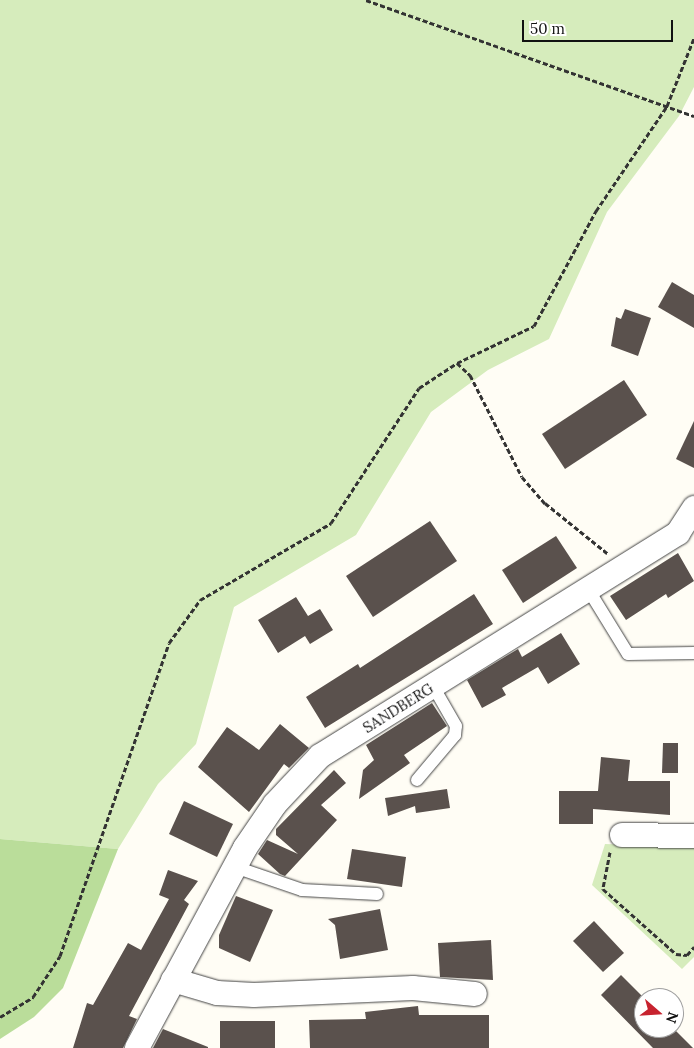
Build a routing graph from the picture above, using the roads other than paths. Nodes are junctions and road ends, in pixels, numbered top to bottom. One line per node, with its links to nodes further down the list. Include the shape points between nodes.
1 (694, 508): 2 (street, SANDBERG)
2 (686, 533): 3 (street, SANDBERG)
3 (588, 589): 4 (lane, via 628,654); 5 (street, SANDBERG)
4 (694, 653)
5 (433, 686): 6 (lane, via 456,726 455,735); 9 (street, SANDBERG, via 320,756 275,804)
6 (417, 780)
7 (694, 836): 8 (street)
8 (620, 844)
9 (235, 867): 10 (lane, via 302,890); 11 (street, SANDBERG)
10 (377, 894)
11 (173, 980): 12 (street, via 217,994 254,996 413,988); 13 (street, SANDBERG)
12 (475, 994)
13 (137, 1048)

